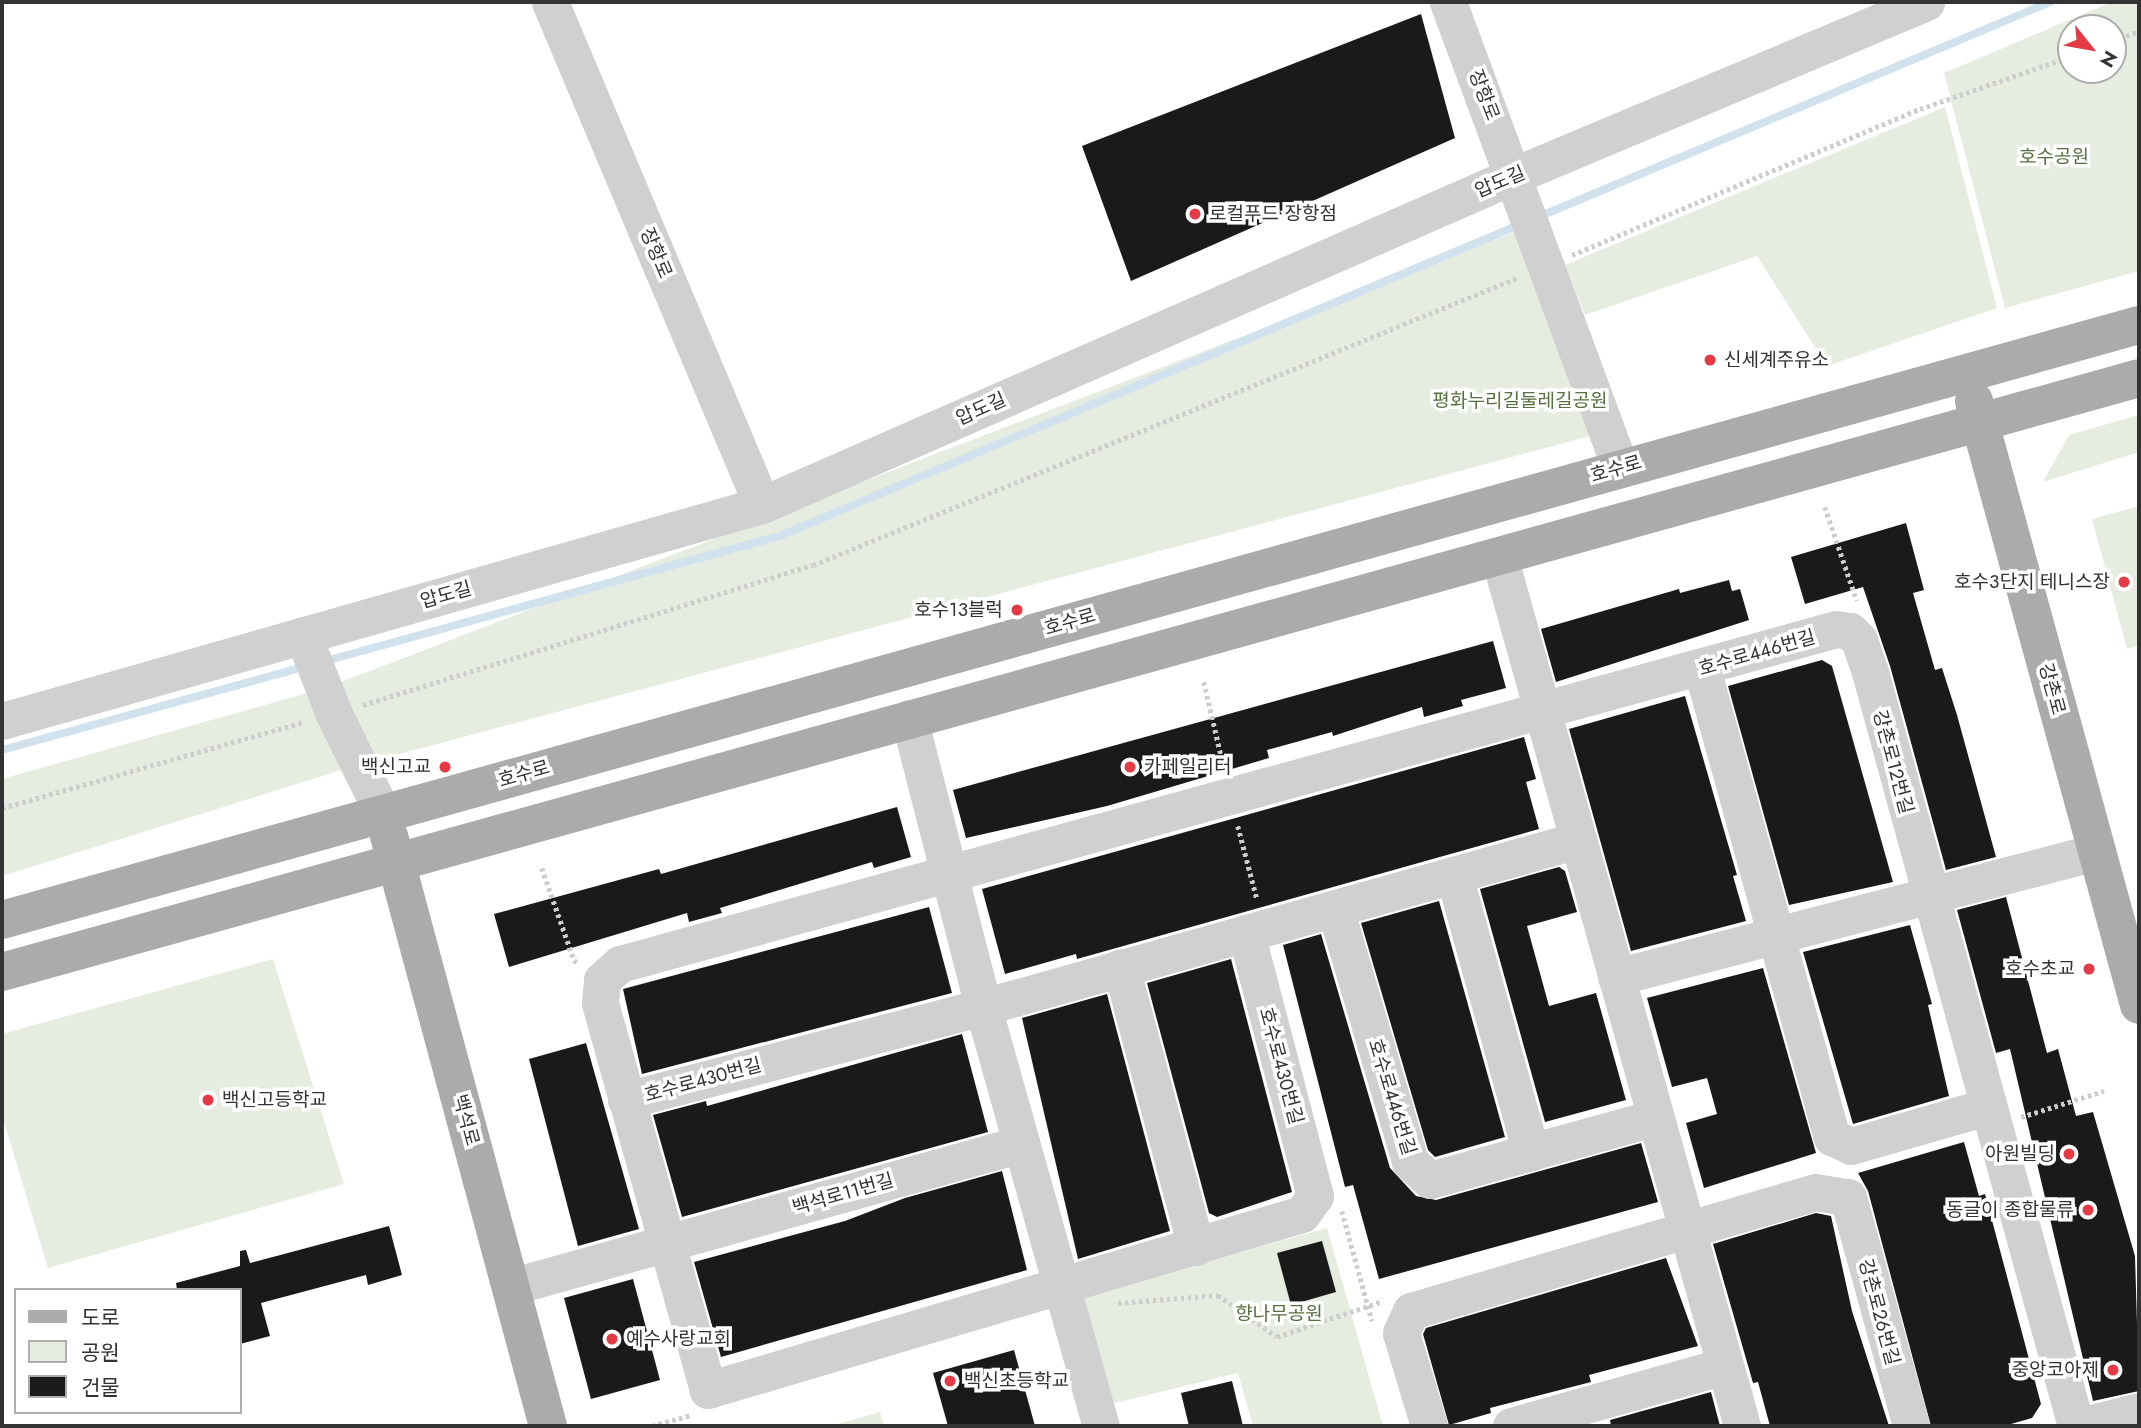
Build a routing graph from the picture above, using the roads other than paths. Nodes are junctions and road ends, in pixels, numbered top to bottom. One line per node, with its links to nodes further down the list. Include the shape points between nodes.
1 (550, 2): 10 (street, 장항로)
2 (1448, 2): 4 (street, 장항로)
3 (1926, 2): 4 (street, 압도길)
4 (1517, 182): 9 (street, 장항로); 10 (street, 압도길)
5 (2139, 324): 6 (main road, 호수로)
6 (1966, 372): 8 (main road, 강촌로); 9 (main road, 호수로)
7 (2139, 378): 8 (main road)
8 (1980, 425): 11 (main road); 20 (main road, 강촌로)
9 (1620, 468): 18 (main road, 호수로)
10 (762, 505): 13 (street, 압도길)
11 (1499, 556): 15 (street); 16 (main road)
12 (1850, 631): 14 (street, 호수로446번길, via 1836,629); 24 (street, 강촌로12번길, via 1859,640 1870,673)
13 (307, 643): 17 (street, 압도길); 18 (street, via 329,702)
14 (1702, 669): 15 (street, 호수로446번길); 28 (street)
15 (1543, 711): 19 (street); 22 (street, 호수로446번길)
16 (909, 718): 21 (main road); 22 (street)
17 (2, 721)
18 (383, 814): 21 (main road, 백석로); 26 (main road, 호수로)
19 (1578, 840): 23 (street); 31 (street)
20 (2096, 852): 24 (street); 32 (main road, 강촌로)
21 (396, 862): 30 (main road); 43 (main road, 백석로)
22 (949, 873): 33 (street); 34 (street, via 620,964 602,980 600,1003)
23 (1454, 875): 25 (street); 38 (street)
24 (1928, 896): 28 (street); 35 (street, 강촌로12번길)
25 (1335, 908): 27 (street); 38 (street, 호수로446번길, via 1410,1162 1430,1180)
26 (2, 920)
27 (1253, 922): 29 (street, 호수로430번길); 41 (street, 호수로430번길, via 1315,1196 1302,1214)
28 (1777, 934): 31 (street); 35 (street, via 1832,1137 1851,1146)
29 (1121, 967): 33 (street, 호수로430번길); 41 (street)
30 (2, 972)
31 (1616, 977): 36 (street)
32 (2139, 1005)
33 (983, 1007): 34 (street, 호수로430번길); 37 (street)
34 (626, 1100): 40 (street)
35 (1997, 1117): 52 (street)
36 (1654, 1118): 38 (street, 호수로446번길); 39 (street)
37 (1021, 1144): 40 (street, 백석로11번길); 42 (street)
38 (1531, 1152)
39 (1688, 1229): 44 (street); 48 (street, via 1403,1304 1401,1333); 51 (street, 강촌로26번길, via 1815,1192 1848,1197)
40 (666, 1244): 42 (street, 호수로430번길, via 708,1390); 43 (street, 백석로11번길)
41 (1196, 1247): 42 (street, 호수로430번길)
42 (1060, 1285): 47 (street)
43 (510, 1287): 46 (main road, 백석로)
44 (1726, 1366): 49 (street); 50 (street)
45 (2139, 1411): 52 (street)
46 (548, 1426)
47 (1101, 1426)
48 (1429, 1426)
49 (1511, 1426)
50 (1742, 1426)
51 (1911, 1426)
52 (2078, 1426)

